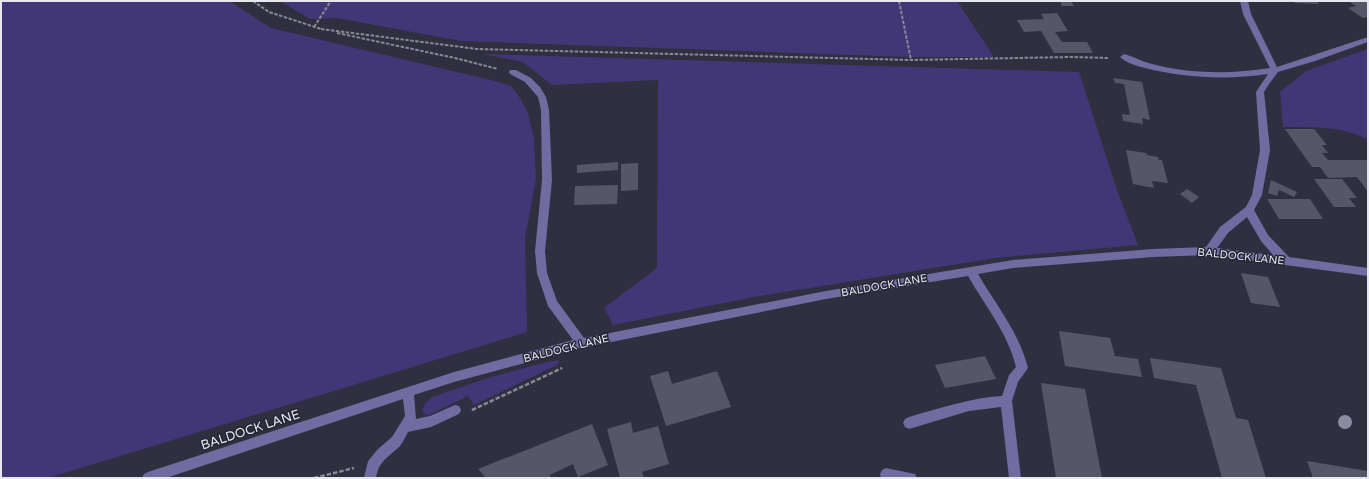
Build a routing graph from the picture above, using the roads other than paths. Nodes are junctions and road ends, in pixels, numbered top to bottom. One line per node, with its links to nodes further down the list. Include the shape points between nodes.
1 (1244, 1): 4 (street)
2 (1368, 39): 4 (street)
3 (1124, 58): 4 (street, via 1160,68 1205,74 1259,73)
4 (1275, 70): 6 (street, via 1260,92 1265,150 1257,195)
5 (512, 72): 11 (street, via 528,80 542,97 545,110 547,180 540,252 542,273 552,303)
6 (1249, 210): 7 (street, via 1224,230); 8 (street, via 1262,235)
7 (1209, 251): 8 (street, BALDOCK LANE); 9 (street, BALDOCK LANE, via 1013,264)
8 (1286, 261): 10 (street, BALDOCK LANE)
9 (971, 271): 11 (street, BALDOCK LANE, via 826,295); 13 (street, via 1017,348 1021,362 1022,368 1013,379)
10 (1368, 272)
11 (580, 343): 12 (street, BALDOCK LANE)
12 (408, 392): 16 (street, via 411,417); 18 (street, BALDOCK LANE)
13 (1006, 400): 15 (street, via 956,409); 21 (street)
14 (454, 410): 16 (street, via 431,421)
15 (909, 423)
16 (406, 427): 19 (street, via 372,465)
17 (886, 474): 20 (street)
18 (148, 478)
19 (370, 478)
20 (911, 478)
21 (1014, 478)

